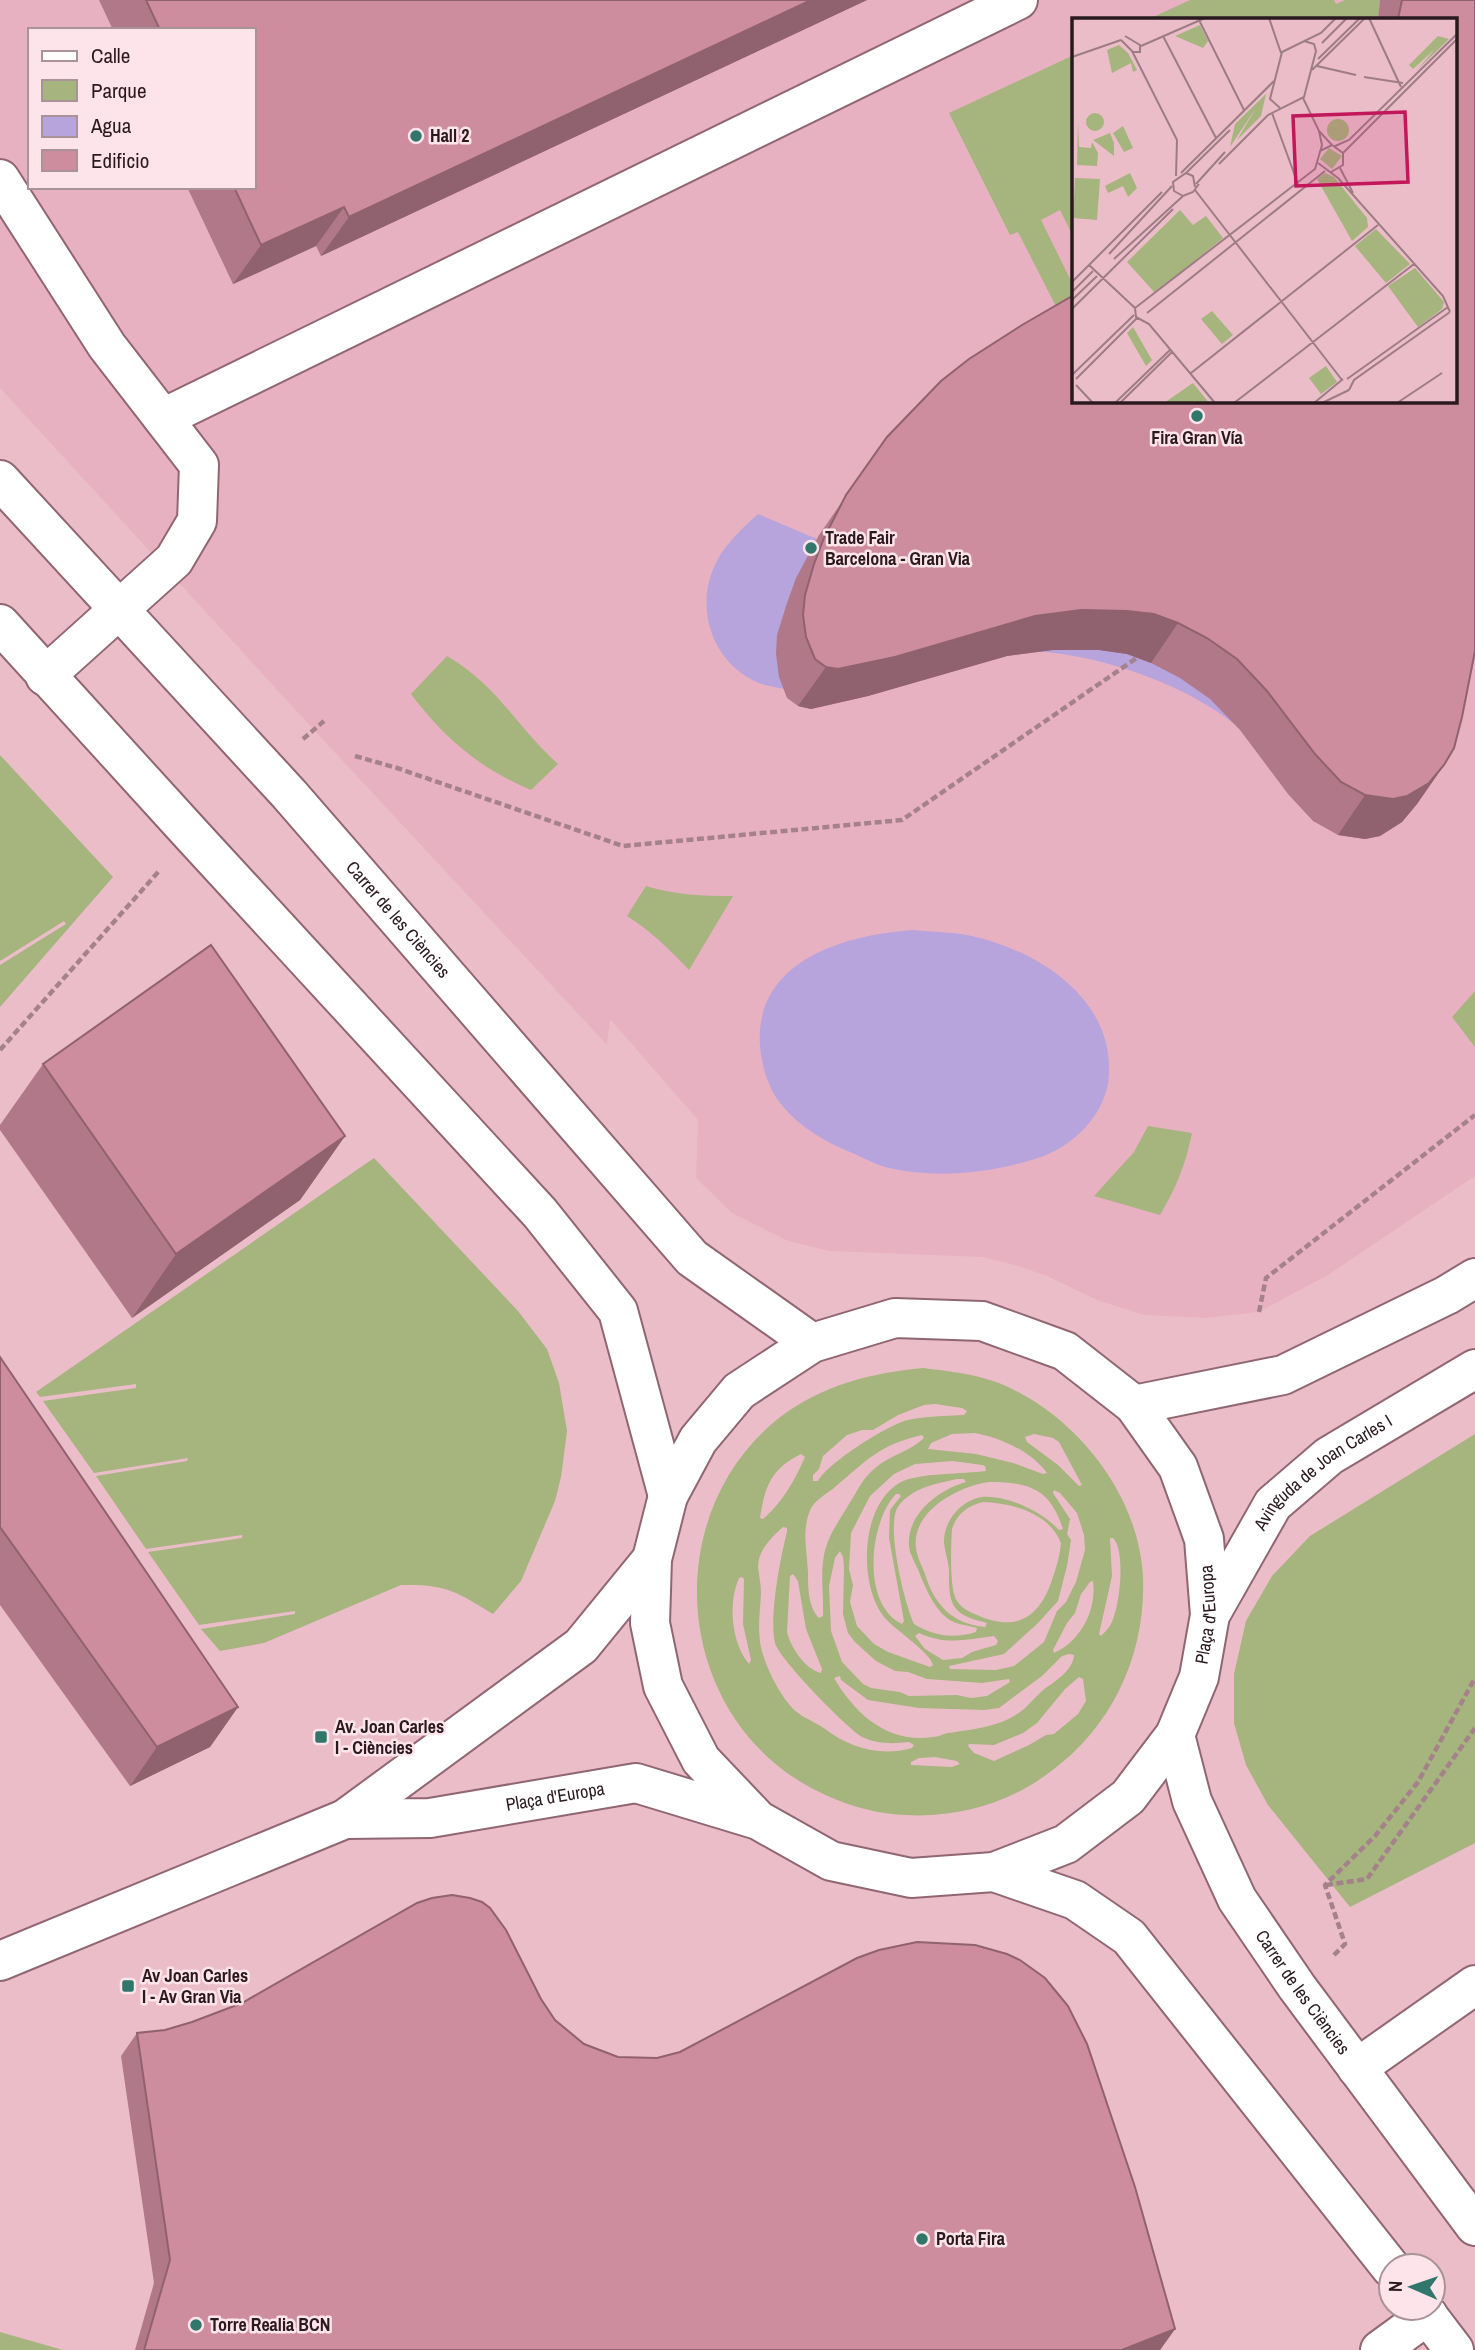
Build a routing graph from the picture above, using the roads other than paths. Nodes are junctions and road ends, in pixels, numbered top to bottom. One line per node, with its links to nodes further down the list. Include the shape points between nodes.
1 (1018, 0): 3 (street)
2 (0, 179): 3 (street, via 107,346)
3 (163, 418): 5 (street, via 199,465 197,521 174,560)
4 (0, 480): 5 (street, Carrer de les Ciències)
5 (120, 610): 7 (street); 9 (street, Carrer de les Ciències, via 289,794 692,1258)
6 (0, 624): 7 (street)
7 (46, 676): 12 (street, via 540,1213 618,1311)
8 (1475, 1278): 11 (street, via 1283,1375)
9 (812, 1343): 11 (street, Plaça d'Europa, via 895,1318 982,1321 1065,1351); 12 (street, Plaça d'Europa, via 739,1391 698,1440)
10 (1475, 1369): 14 (street, Avinguda de Joan Carles I, via 1329,1456 1273,1504)
11 (1134, 1405): 14 (street, Plaça d'Europa, via 1178,1467 1200,1527)
12 (668, 1496): 13 (street, Plaça d'Europa)
13 (652, 1559): 16 (street, Plaça d'Europa, via 582,1646); 17 (street, Plaça d'Europa, via 650,1623 663,1686 701,1760)
14 (1210, 1615): 15 (street, Plaça d'Europa, via 1199,1677)
15 (1175, 1735): 18 (street, Plaça d'Europa, via 1128,1797 1066,1844); 21 (street, Carrer de les Ciències, via 1192,1801 1237,1899)
16 (345, 1819): 17 (street, Plaça d'Europa, via 430,1818 636,1783); 19 (street, Plaça d'Europa)
17 (758, 1820): 18 (street, Plaça d'Europa, via 831,1861 911,1878)
18 (994, 1872): 23 (street, via 1075,1900 1129,1937)
19 (0, 1961)
20 (1475, 1985): 21 (street)
21 (1357, 2068): 22 (street, Carrer de les Ciències)
22 (1475, 2226)
23 (1378, 2252)
24 (1412, 2322): 26 (street)
25 (1433, 2322): 27 (street)
26 (1380, 2350)
27 (1454, 2350)

